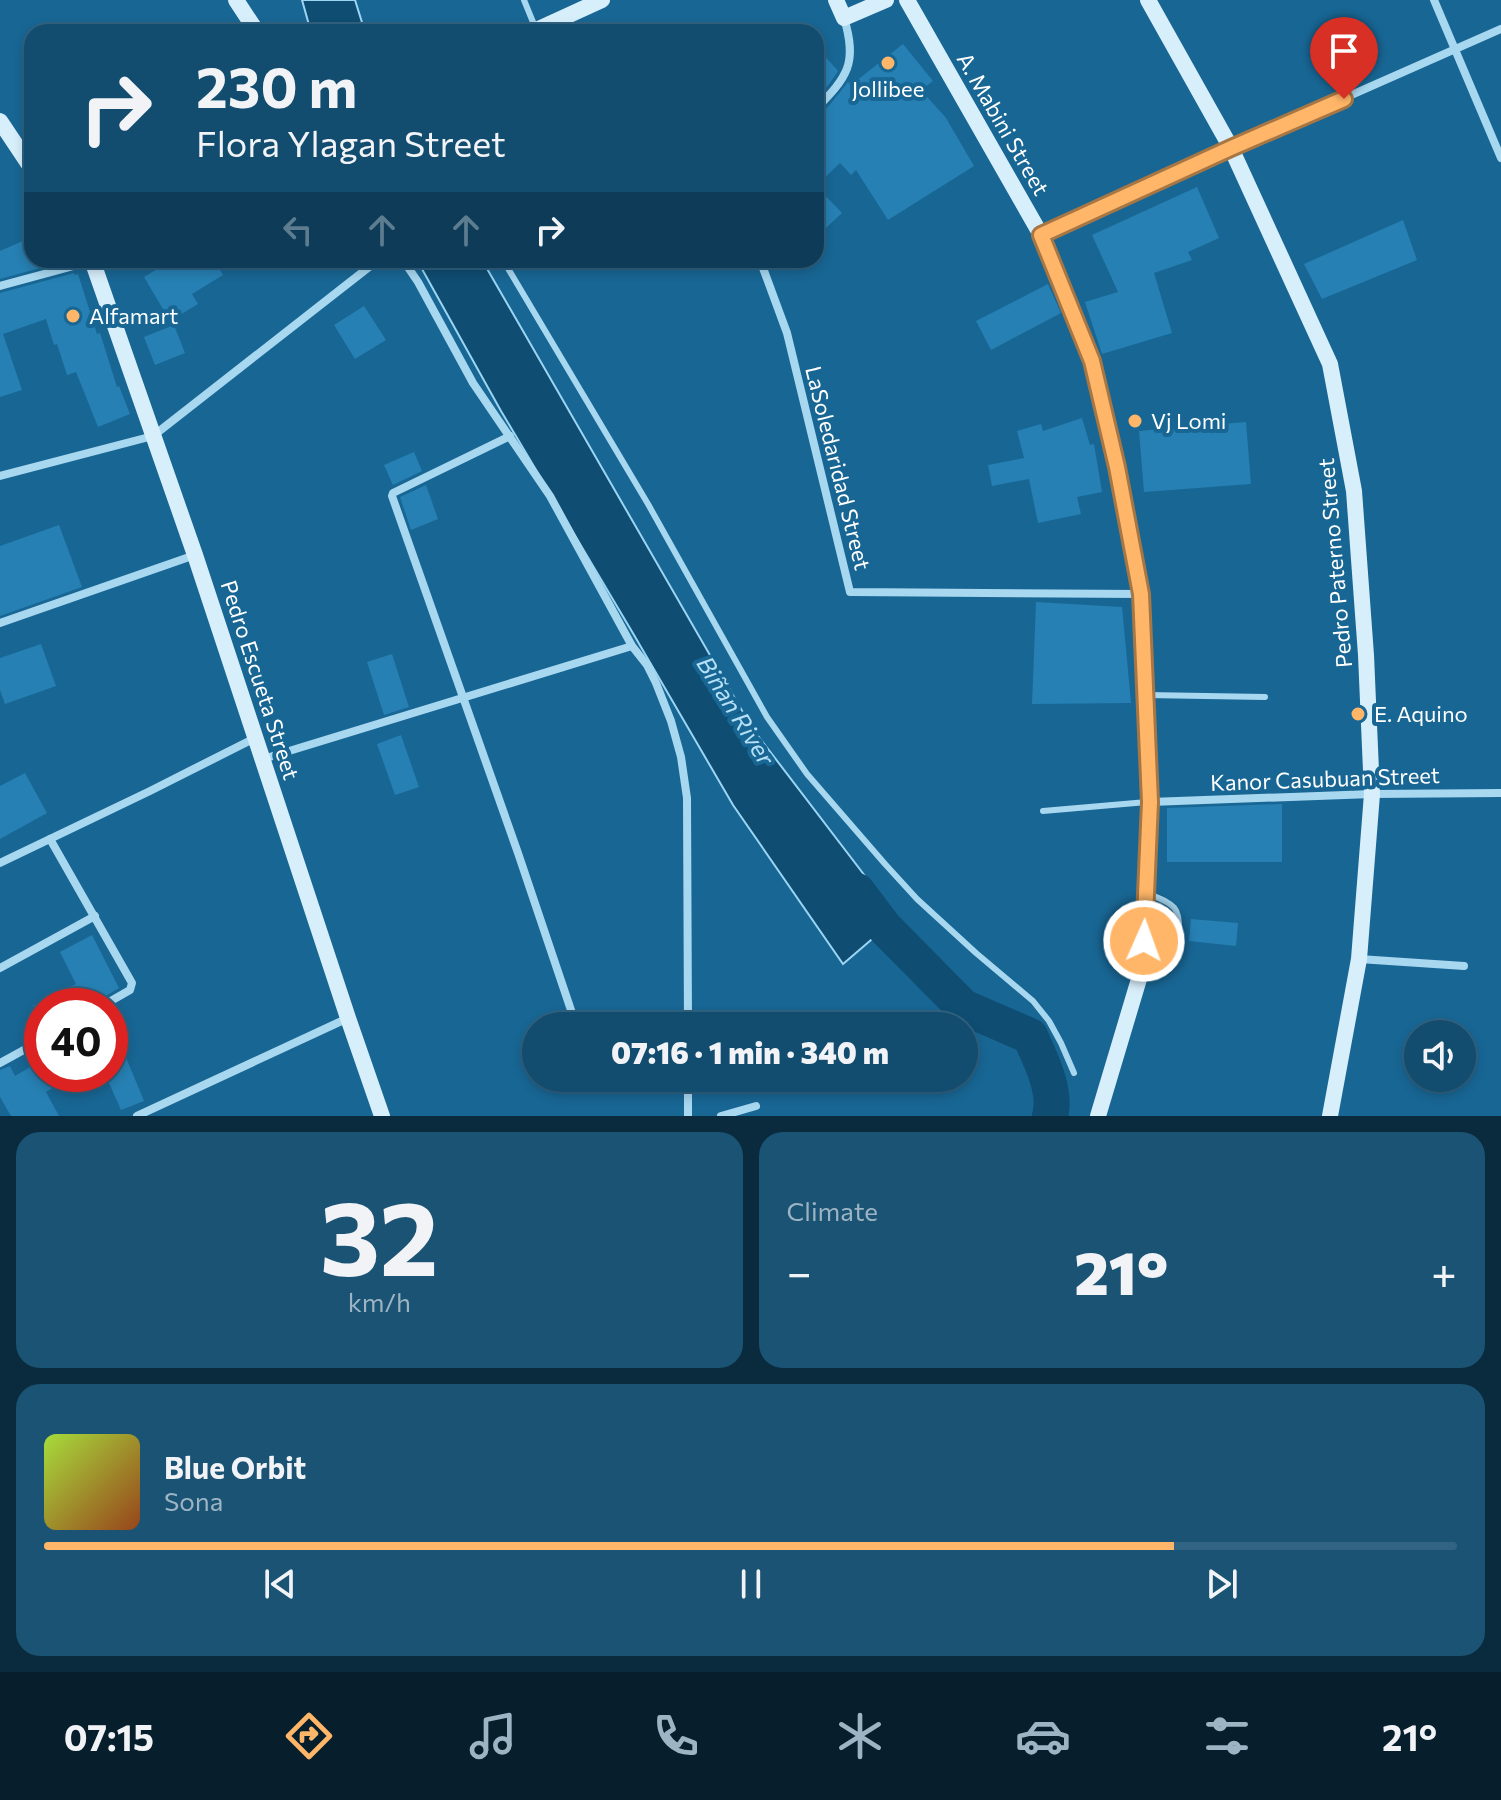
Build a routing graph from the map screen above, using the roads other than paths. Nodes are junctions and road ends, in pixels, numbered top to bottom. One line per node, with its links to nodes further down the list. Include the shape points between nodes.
1 (236, 0): 10 (street)
2 (524, 0): 11 (lane)
3 (602, 0): 12 (street)
4 (836, 0): 9 (street)
5 (886, 0): 9 (street)
6 (907, 0): 20 (street, A. Mabini Street)
7 (1148, 0): 17 (street, Pedro Paterno Street)
8 (1434, 0): 14 (street)
9 (844, 18): 15 (street, via 851,52 848,69)
10 (252, 24)
11 (533, 24)
12 (551, 24)
13 (1501, 29): 14 (street)
14 (1456, 49): 17 (street); 19 (street)
15 (824, 101)
16 (0, 121): 18 (street)
17 (1231, 148): 20 (street); 41 (street, Pedro Paterno Street, via 1330,364 1354,491)
18 (24, 157)
19 (1501, 158)
20 (1041, 235): 32 (street, A. Mabini Street, via 1092,361)
21 (64, 268): 27 (street)
22 (96, 268): 28 (street, Pedro Escueta Street)
23 (368, 268): 28 (street)
24 (408, 268): 29 (street, via 473,383)
25 (508, 268): 58 (lane, via 767,717 807,774 917,899 1033,1001 1049,1021)
26 (763, 268): 32 (street, LaSoledaridad Street, via 787,333 850,592)
27 (0, 286)
28 (153, 436): 30 (street); 31 (street, Pedro Escueta Street)
29 (510, 436): 34 (street, via 550,496); 37 (street, via 392,494)
30 (0, 476)
31 (195, 555): 33 (street); 38 (street, Pedro Escueta Street)
32 (1141, 594): 35 (street, A. Mabini Street)
33 (0, 623)
34 (632, 646): 37 (street); 54 (street, via 656,683 681,757 687,798)
35 (1146, 695): 36 (lane); 42 (street, A. Mabini Street)
36 (1265, 697)
37 (464, 699): 39 (street); 53 (street)
38 (256, 737): 39 (street, Pedro Escueta Street); 44 (street)
39 (263, 759): 55 (street, Pedro Escueta Street)
40 (1501, 793): 41 (street, Kanor Casubuan Street)
41 (1372, 794): 42 (street, Kanor Casubuan Street); 49 (street, Pedro Paterno Street)
42 (1150, 802): 43 (lane); 46 (street, A. Mabini Street)
43 (1043, 811)
44 (50, 839): 45 (street); 47 (street)
45 (0, 863)
46 (1146, 893): 48 (street, A. Mabini Street); 48 (lane, via 1173,904 1179,931 1164,942)
47 (95, 916): 51 (street); 52 (street, via 132,983)
48 (1144, 941): 65 (street, A. Mabini Street, via 1142,969)
49 (1359, 959): 50 (street); 66 (street, Pedro Paterno Street)
50 (1464, 966)
51 (0, 968)
52 (128, 991)
53 (572, 1012)
54 (688, 1012)
55 (348, 1018): 61 (street); 62 (street, Pedro Escueta Street)
56 (24, 1050): 57 (street)
57 (0, 1063)
58 (1074, 1073)
59 (688, 1092): 63 (street)
60 (756, 1106): 64 (street)
61 (137, 1116)
62 (382, 1116)
63 (688, 1116)
64 (721, 1116)
65 (1098, 1116)
66 (1330, 1116)

